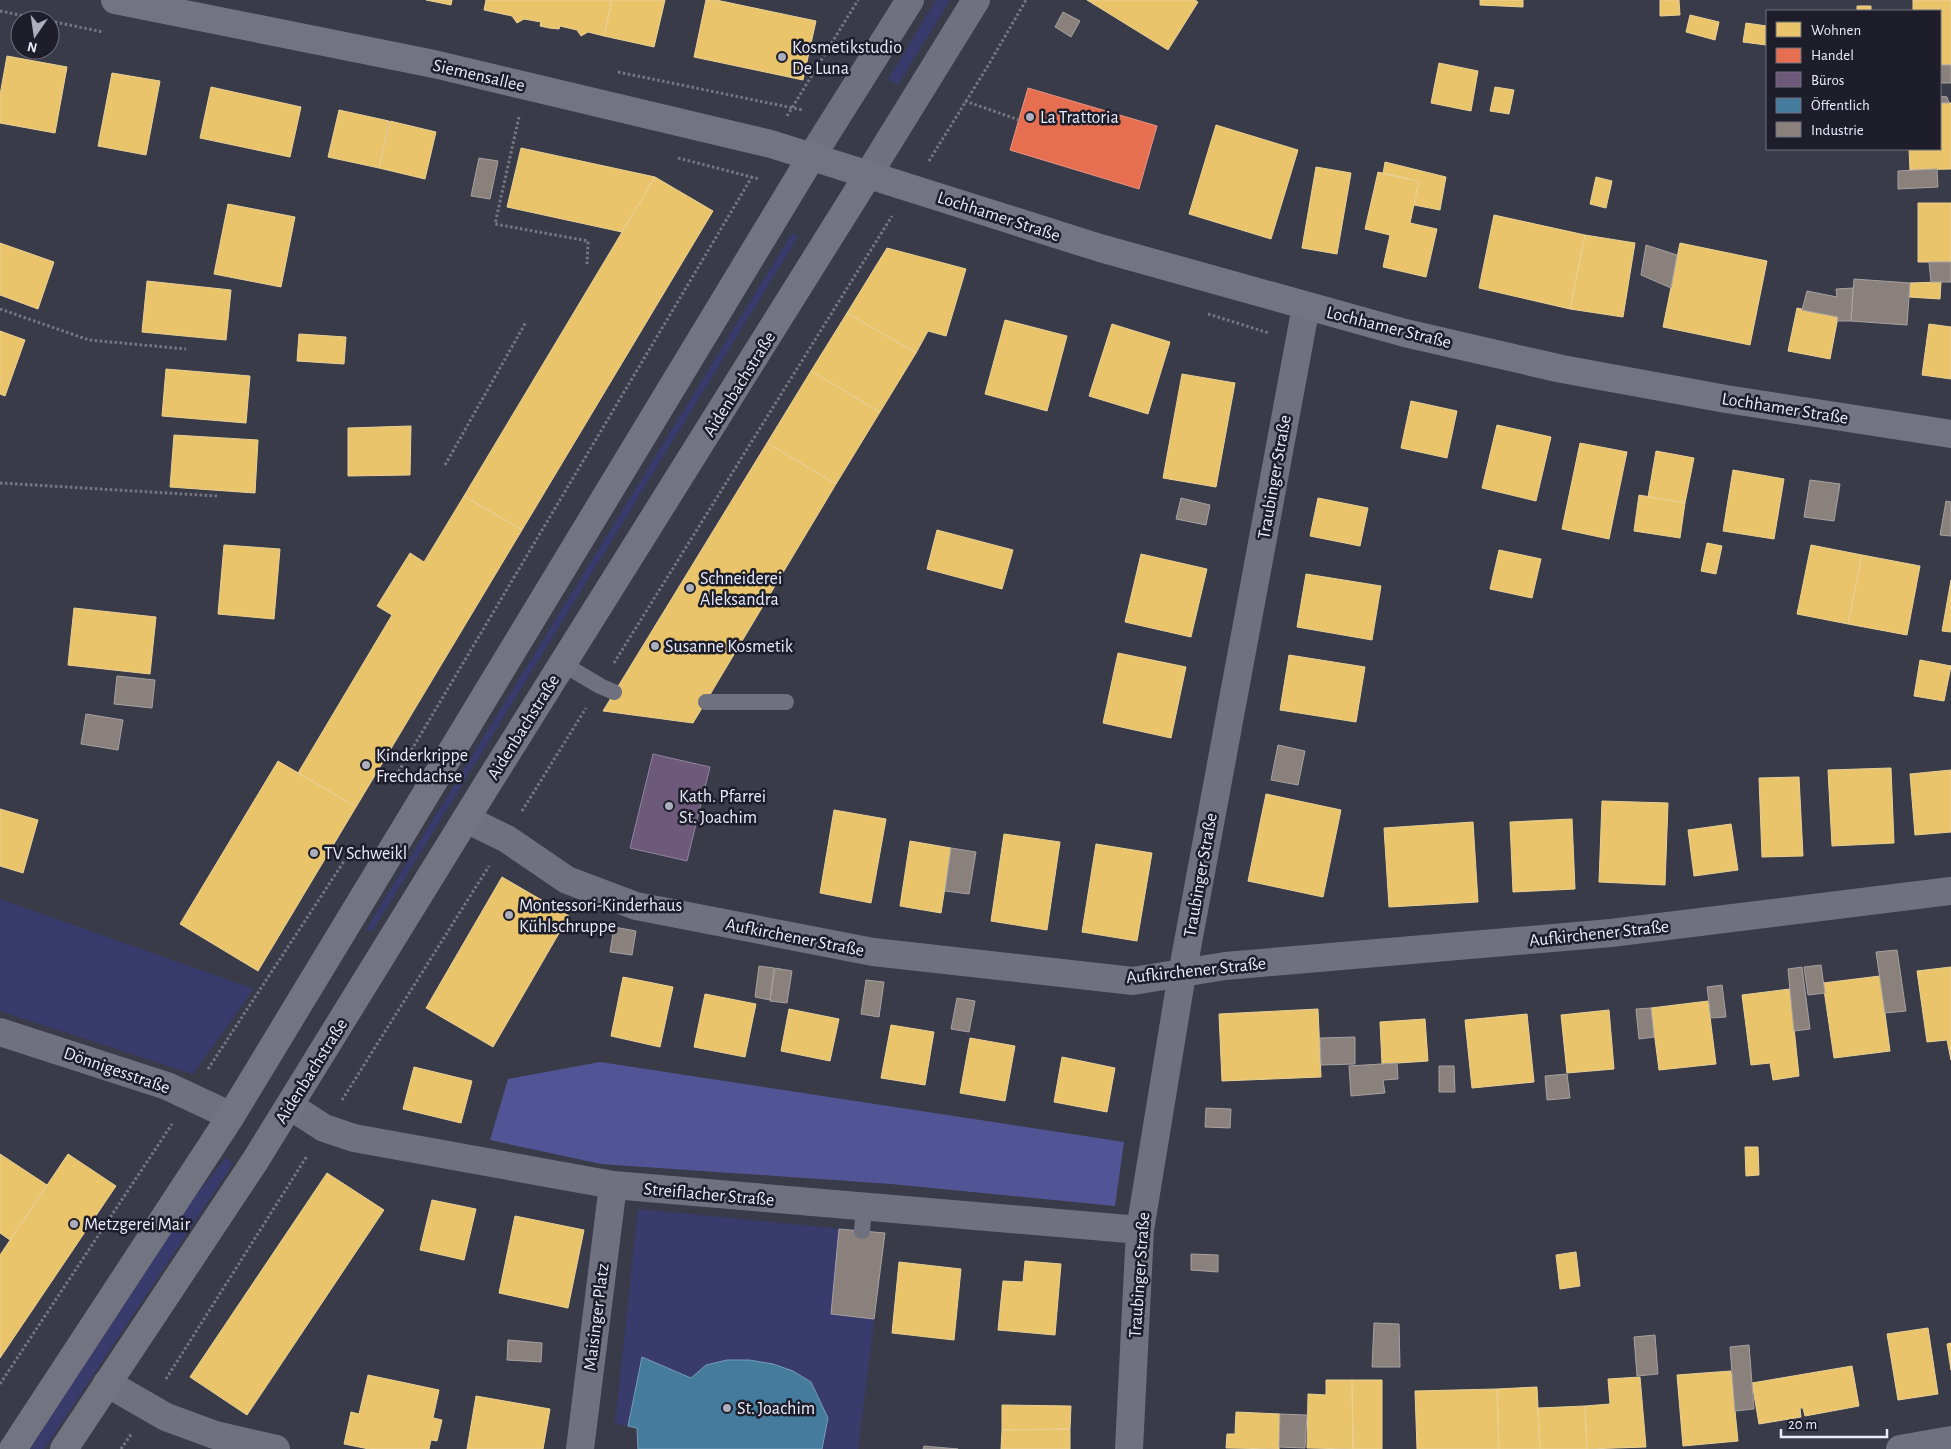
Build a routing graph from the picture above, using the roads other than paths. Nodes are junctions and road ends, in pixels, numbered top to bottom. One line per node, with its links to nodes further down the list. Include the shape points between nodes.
1 (115, 0): 4 (main road, Siemensallee, via 434,64)
2 (910, 0): 4 (street)
3 (976, 0): 6 (street, Aidenbachstraße)
4 (812, 156): 5 (main road, Siemensallee); 18 (main road)
5 (839, 166): 6 (main road, Lochhamer Straße)
6 (868, 175): 7 (main road, Lochhamer Straße, via 1100,248); 9 (main road, Aidenbachstraße)
7 (1306, 306): 8 (main road, Lochhamer Straße, via 1405,333 1562,369 1726,399); 15 (street, Traubinger Straße)
8 (1951, 434)
9 (563, 664): 10 (lane); 13 (main road, Aidenbachstraße)
10 (607, 689)
11 (706, 702): 12 (lane)
12 (786, 702)
13 (466, 819): 15 (street, Aufkirchener Straße, via 507,838 567,880 645,908 873,952 1133,980); 17 (main road, Aidenbachstraße)
14 (1951, 891): 15 (street, Aufkirchener Straße, via 1611,933)
15 (1183, 972): 20 (street, Traubinger Straße)
16 (0, 1032): 18 (street, Dönnigesstraße, via 167,1086)
17 (290, 1106): 19 (street, Streiflacher Straße, via 324,1128 354,1138); 21 (main road, Aidenbachstraße)
18 (231, 1116): 23 (main road)
19 (613, 1185): 20 (street, Streiflacher Straße, via 863,1219); 26 (street, Maisinger Platz)
20 (1140, 1230): 27 (street, Traubinger Straße)
21 (107, 1383): 24 (main road, Aidenbachstraße); 25 (street, via 166,1417 215,1436)
22 (1951, 1440): 28 (street)
23 (13, 1449)
24 (64, 1449)
25 (276, 1449)
26 (580, 1449)
27 (1128, 1449)
28 (1900, 1449)

